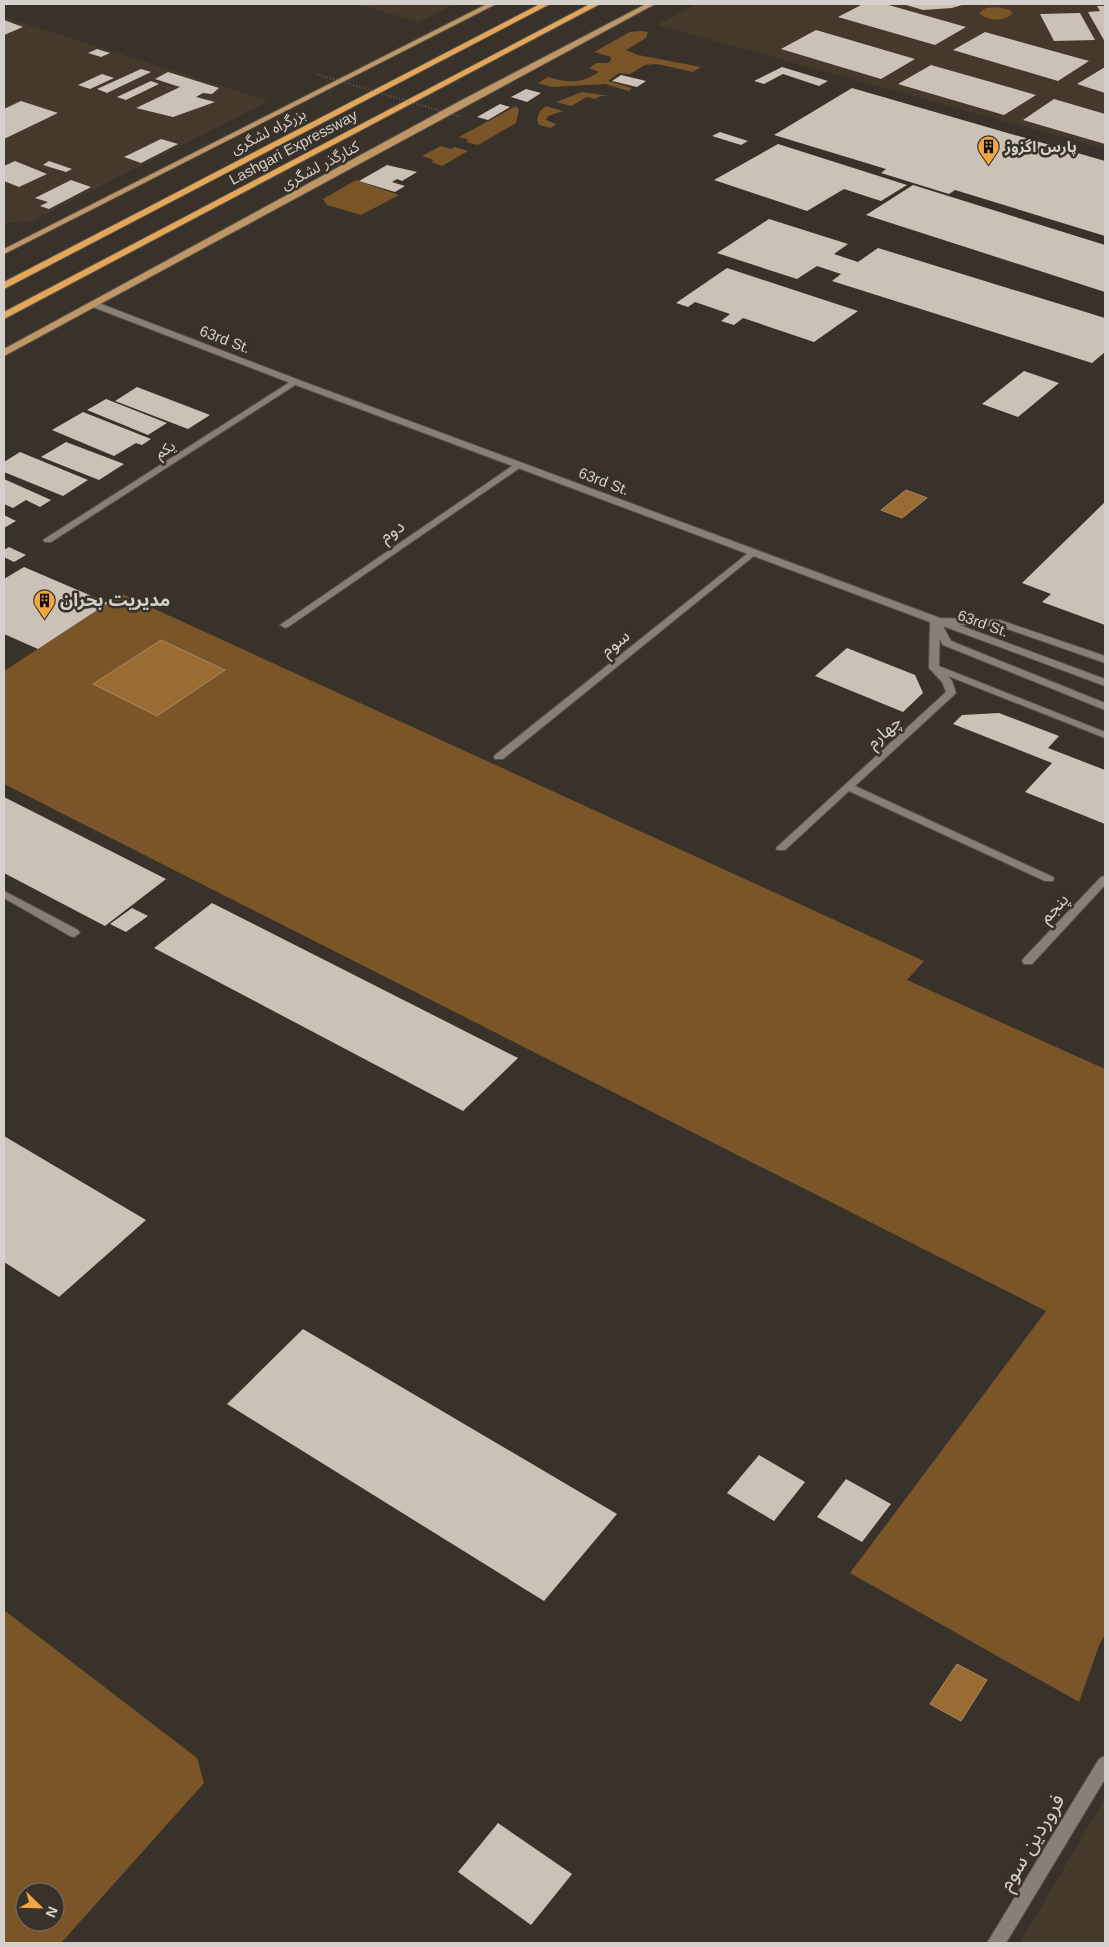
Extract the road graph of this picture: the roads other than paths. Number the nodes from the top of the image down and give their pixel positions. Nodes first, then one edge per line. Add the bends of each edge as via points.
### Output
1 (492, 4) edge
2 (546, 4) edge
3 (596, 4) edge
4 (651, 4) edge
5 (4, 252) edge
6 (4, 286) edge
7 (93, 304) junction
8 (4, 316) edge
9 (4, 353) edge
10 (296, 382) junction
11 (518, 465) junction
12 (48, 540) dead end
13 (752, 553) junction
14 (935, 621) junction
15 (285, 624) dead end
16 (1105, 660) edge
17 (934, 668) junction
18 (1105, 683) edge
19 (1105, 707) edge
20 (1105, 735) edge
21 (499, 757) dead end
22 (848, 787) junction
23 (781, 848) dead end
24 (1049, 879) dead end
25 (1105, 879) edge
26 (4, 894) edge
27 (74, 933) dead end
28 (1028, 961) dead end
29 (1105, 1764) edge
30 (996, 1943) edge

1 - 5 main road
2 - 6 highway, بزرگراه لشگری
3 - 8 highway, Lashgari Expressway
4 - 7 main road, کنارگذر لشگری
7 - 9 main road, کنارگذر لشگری
7 - 10 street, 63rd St.
10 - 11 street, 63rd St.
10 - 12 lane, یکم
11 - 13 street, 63rd St.
11 - 15 lane, دوم
13 - 14 street, 63rd St.
13 - 21 lane, سوم
14 - 16 street via 1000,623
14 - 17 lane
14 - 18 street, 63rd St.
14 - 19 street via 947,643
17 - 20 lane
17 - 22 lane, چهارم via 947,681 952,693
22 - 23 lane, چهارم
22 - 24 lane
25 - 28 lane, پنجم
26 - 27 lane
29 - 30 street, فروردین سوم

